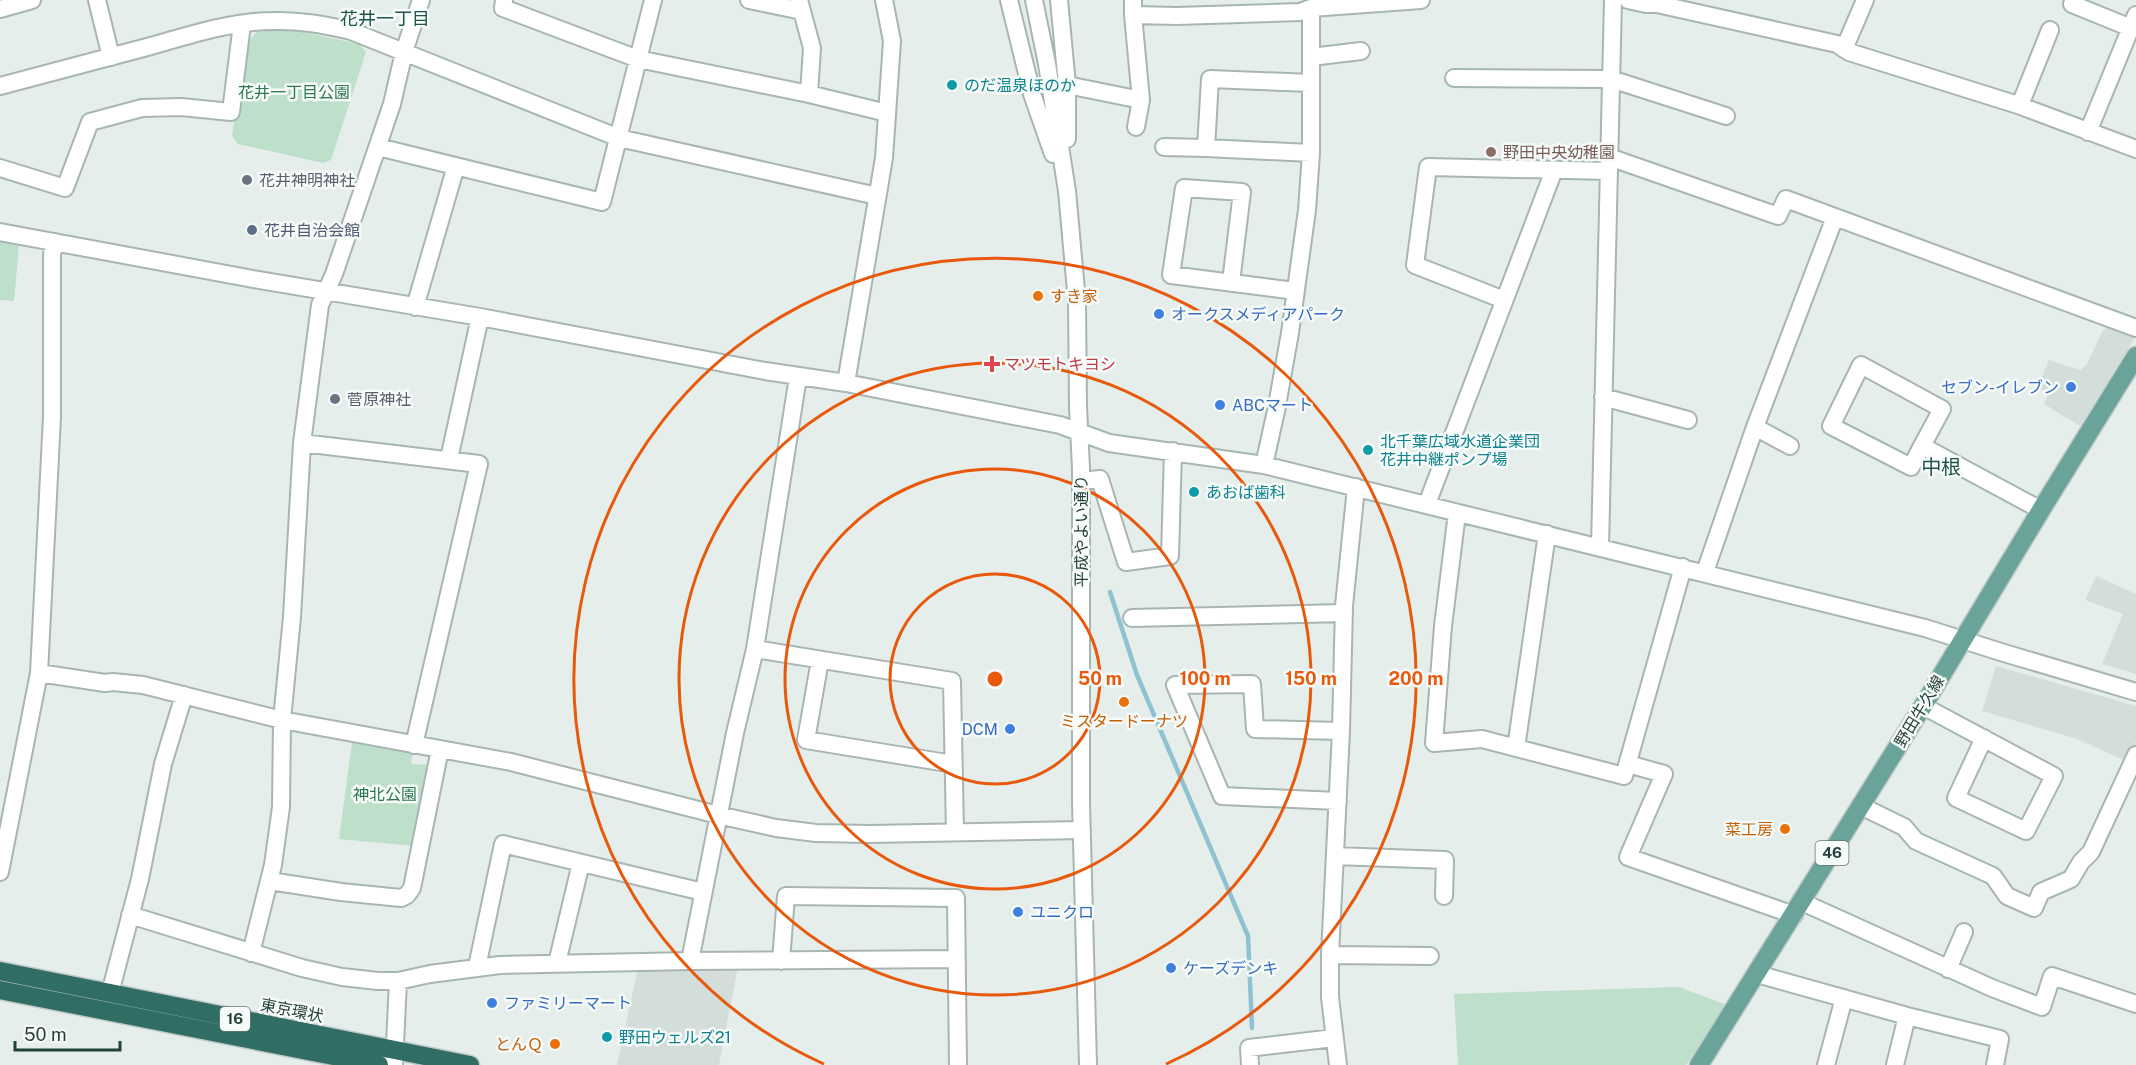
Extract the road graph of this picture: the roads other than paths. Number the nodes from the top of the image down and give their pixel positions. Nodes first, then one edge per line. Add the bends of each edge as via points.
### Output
1 (32, 0) edge
2 (97, 0) edge
3 (421, 0) edge
4 (504, 0) edge
5 (653, 0) edge
6 (749, 0) edge
7 (884, 0) edge
8 (1009, 0) edge
9 (1034, 0) edge
10 (1059, 0) edge
11 (1420, 0) edge
12 (1613, 0) edge
13 (1628, 0) edge
14 (1865, 0) edge
15 (2072, 4) dead end
16 (1685, 5) edge
17 (800, 6) edge
18 (1303, 6) edge
19 (1133, 8) edge
20 (1177, 8) edge
21 (0, 9) edge
22 (2133, 22) edge
23 (242, 24) junction
24 (2050, 30) dead end
25 (1844, 49) junction
26 (1362, 51) dead end
27 (404, 52) junction
28 (111, 57) junction
29 (1311, 57) junction
30 (638, 59) junction
31 (1454, 78) dead end
32 (1611, 79) junction
33 (1311, 83) junction
34 (1067, 85) junction
35 (0, 86) edge
36 (809, 94) junction
37 (1141, 100) junction
38 (2018, 105) junction
39 (887, 113) junction
40 (1726, 116) dead end
41 (1136, 127) dead end
42 (2088, 132) junction
43 (619, 138) junction
44 (378, 147) junction
45 (1164, 147) dead end
46 (1206, 148) junction
47 (2136, 149) edge
48 (1311, 153) junction
49 (1609, 164) junction
50 (456, 166) junction
51 (0, 168) edge
52 (1554, 170) junction
53 (1067, 191) junction
54 (877, 196) junction
55 (1835, 217) junction
56 (0, 232) edge
57 (55, 242) junction
58 (1231, 282) junction
59 (1295, 291) junction
60 (327, 292) junction
61 (1504, 300) junction
62 (415, 307) junction
63 (480, 317) junction
64 (2136, 328) edge
65 (2136, 356) edge
66 (798, 377) junction
67 (846, 383) junction
68 (1603, 397) junction
69 (1688, 420) dead end
70 (1755, 427) junction
71 (1079, 432) junction
72 (302, 443) junction
73 (1790, 446) dead end
74 (1922, 446) junction
75 (1173, 451) junction
76 (449, 459) junction
77 (1264, 465) junction
78 (1081, 481) junction
79 (1356, 487) junction
80 (1426, 504) junction
81 (2041, 510) junction
82 (1457, 513) junction
83 (1547, 534) junction
84 (1600, 547) junction
85 (1683, 567) junction
86 (1705, 572) junction
87 (1344, 613) junction
88 (1132, 618) dead end
89 (1962, 640) junction
90 (755, 649) junction
91 (820, 660) junction
92 (39, 673) junction
93 (2136, 692) edge
94 (184, 695) junction
95 (1923, 706) junction
96 (282, 720) junction
97 (1341, 731) junction
98 (1984, 738) junction
99 (414, 745) junction
100 (1516, 748) junction
101 (440, 749) junction
102 (2136, 755) edge
103 (1628, 764) junction
104 (953, 765) junction
105 (0, 778) edge
106 (17, 782) junction
107 (1338, 801) junction
108 (1861, 806) junction
109 (718, 815) junction
110 (1082, 830) junction
111 (955, 832) junction
112 (3, 846) edge
113 (1335, 856) junction
114 (581, 863) junction
115 (0, 872) edge
116 (270, 881) junction
117 (703, 892) junction
118 (1444, 896) dead end
119 (1798, 909) junction
120 (130, 915) junction
121 (1964, 932) dead end
122 (251, 952) junction
123 (1330, 955) junction
124 (1430, 956) dead end
125 (955, 959) junction
126 (690, 961) junction
127 (781, 961) junction
128 (557, 963) junction
129 (477, 967) junction
130 (1948, 969) junction
131 (0, 971) edge
132 (1757, 974) junction
133 (398, 981) junction
134 (0, 990) edge
135 (111, 993) junction
136 (1844, 998) junction
137 (2136, 1004) edge
138 (1907, 1016) junction
139 (1334, 1038) junction
140 (394, 1058) edge
141 (379, 1065) edge
142 (470, 1065) edge
143 (958, 1065) edge
144 (1088, 1065) edge
145 (1250, 1065) edge
146 (1338, 1065) edge
147 (1699, 1065) edge
148 (1826, 1065) edge
149 (1895, 1065) edge
150 (1995, 1065) edge

1 - 21 street
2 - 28 street
3 - 27 street
4 - 30 street via 503,8
5 - 30 street
6 - 17 street
7 - 39 street via 892,41
8 - 53 street via 1032,94
9 - 53 street, 平成やよい通り
10 - 34 street
11 - 18 street
12 - 32 street
13 - 16 street
14 - 25 street
15 - 22 street
16 - 25 street
17 - 36 street via 812,48
18 - 20 street
18 - 29 street
19 - 20 street
19 - 37 street
22 - 42 street
23 - 27 street via 299,21 326,25
23 - 28 street
23 - 51 street via 230,116 181,107 142,108 90,122 65,188
24 - 38 street
25 - 38 street
26 - 29 street
27 - 43 street
27 - 44 street
28 - 35 street
29 - 33 street
30 - 36 street
30 - 43 street
31 - 32 street
32 - 40 street
32 - 49 street
33 - 46 street via 1210,79
33 - 48 street
34 - 37 street
34 - 53 street
36 - 39 street
37 - 41 street
38 - 42 street
39 - 54 street via 885,158
42 - 47 street
43 - 50 street via 602,202
43 - 54 street
44 - 50 street
44 - 60 street
45 - 46 street
46 - 48 street
48 - 59 street
49 - 52 street
49 - 55 street via 1778,216 1786,199
49 - 68 street
50 - 62 street
52 - 61 street
52 - 61 street via 1428,166 1415,265
53 - 71 street, 平成やよい通り via 1077,302
54 - 67 street
55 - 64 street
55 - 70 street
56 - 57 street
57 - 60 street
57 - 92 street via 50,459
58 - 58 street via 1171,274 1184,188 1242,192
58 - 59 street
59 - 77 street
60 - 62 street
60 - 72 street via 320,305
61 - 80 street
62 - 63 street
63 - 66 street
63 - 76 street
65 - 81 main road, 野田牛久線 / 46
66 - 67 street
66 - 90 street
67 - 71 street
68 - 69 street
68 - 84 street
70 - 73 street
70 - 86 street
71 - 75 street via 1109,443
71 - 78 street, 平成やよい通り
72 - 76 street
72 - 96 street
74 - 74 street via 1911,467 1831,426 1861,365 1942,409
74 - 81 street
75 - 77 street
75 - 78 street via 1170,556 1126,562 1100,479
76 - 99 street via 479,464
77 - 79 street
78 - 110 street, 平成やよい通り
79 - 80 street
79 - 87 street
80 - 82 street
81 - 89 main road, 野田牛久線 / 46
82 - 83 street
82 - 100 street via 1434,743 1482,739
83 - 84 street
83 - 100 street
84 - 85 street
85 - 86 street
85 - 103 street
86 - 89 street
87 - 88 street
87 - 97 street
89 - 93 street
89 - 95 main road, 野田牛久線 / 46
90 - 91 street
90 - 109 street
91 - 104 street via 952,681
91 - 104 street via 806,740
92 - 94 street via 143,685
92 - 106 street
94 - 96 street
94 - 120 street via 163,764
95 - 98 street
95 - 108 main road, 野田牛久線 / 46
96 - 99 street
96 - 116 street via 281,807
97 - 107 street
97 - 107 street via 1255,729 1252,684 1175,685 1222,796
98 - 98 street via 2054,776 2024,838 1956,798
99 - 101 street
100 - 103 street via 1624,776
101 - 109 street via 511,762
101 - 116 street via 412,888 407,895 401,898 340,892
102 - 108 street via 2091,852 2071,879 2041,892 2034,908 2007,896 1993,876 1916,841 1904,827
103 - 119 street via 1664,774 1628,857
104 - 111 street
105 - 106 street
106 - 112 street
107 - 113 street
108 - 119 main road, 野田牛久線 / 46
109 - 111 street via 816,833
109 - 117 street
110 - 111 street
110 - 144 street, 平成やよい通り
112 - 115 street
113 - 118 street via 1444,860
113 - 123 street
114 - 117 street
114 - 128 street
114 - 129 street via 503,844
116 - 122 street
117 - 126 street
119 - 130 street
119 - 132 main road, 野田牛久線 / 46
120 - 122 street
120 - 135 street
121 - 130 street
122 - 133 street via 342,977
123 - 124 street
123 - 139 street
125 - 127 street
125 - 127 street via 956,898 786,896
125 - 143 street
126 - 127 street
126 - 128 street
128 - 129 street
129 - 133 street
130 - 137 street via 2042,1007 2052,976
131 - 135 highway, 東京環状 / 16
132 - 136 street
132 - 147 main road, 野田牛久線 / 46
133 - 140 street
134 - 141 highway, 16
135 - 140 highway, 東京環状 / 16
136 - 138 street
136 - 148 street
138 - 149 street
138 - 150 street via 2000,1039
139 - 145 street via 1249,1048
139 - 146 street
140 - 142 highway, 東京環状 / 16

